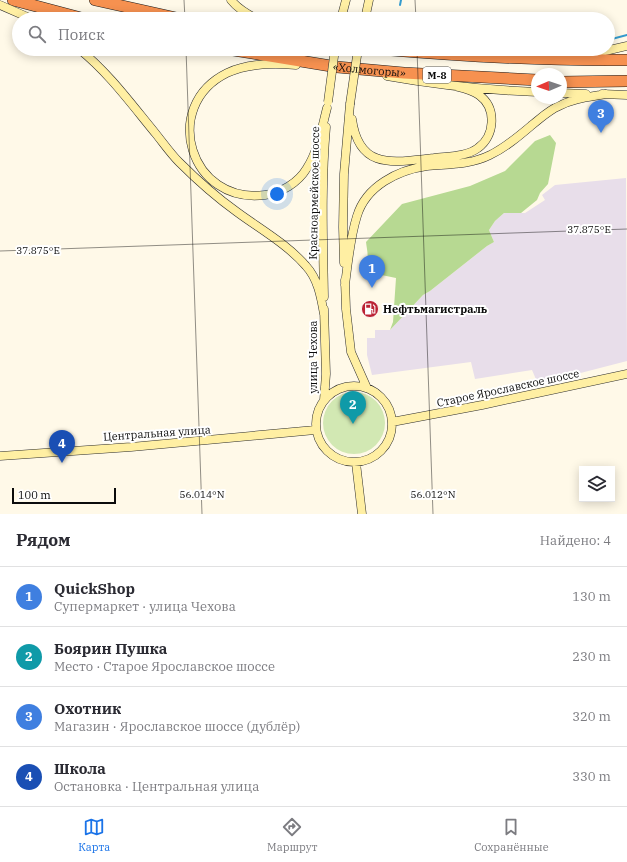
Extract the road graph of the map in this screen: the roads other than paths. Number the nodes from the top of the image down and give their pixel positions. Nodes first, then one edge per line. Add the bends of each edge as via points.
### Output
1 (13, 0) edge
2 (95, 0) edge
3 (231, 0) edge
4 (345, 0) edge
5 (369, 0) edge
6 (0, 5) edge
7 (16, 12) edge
8 (58, 12) edge
9 (149, 12) edge
10 (244, 12) edge
11 (343, 12) edge
12 (366, 12) edge
13 (627, 46) edge
14 (615, 49) edge
15 (86, 56) edge
16 (269, 56) edge
17 (334, 56) edge
18 (357, 56) edge
19 (466, 56) edge
20 (553, 56) edge
21 (522, 59) junction
22 (627, 60) edge
23 (341, 68) junction
24 (531, 80) edge
25 (627, 81) edge
26 (567, 82) edge
27 (454, 86) junction
28 (531, 92) edge
29 (567, 93) edge
30 (606, 94) junction
31 (627, 95) edge
32 (350, 104) junction
33 (328, 105) junction
34 (345, 285) junction
35 (324, 314) junction
36 (627, 374) edge
37 (367, 388) junction
38 (324, 400) junction
39 (392, 422) junction
40 (316, 430) junction
41 (0, 456) edge
42 (356, 462) junction
43 (362, 514) edge

1 - 8 highway
2 - 9 highway
3 - 10 main road
4 - 11 main road
5 - 12 main road
6 - 7 main road
13 - 14 main road
15 - 35 main road via 110,78 178,161 209,190 280,242 307,267 320,292
16 - 23 highway, «Холмогоры» / М-8
17 - 33 main road, Красноармейское шоссе, bridge
18 - 32 main road, bridge
19 - 21 highway, «Холмогоры» / М-8
20 - 21 main road
21 - 22 highway, «Холмогоры» / М-8
23 - 24 highway, «Холмогоры» / М-8
23 - 27 main road
23 - 33 main road via 263,64 228,72 204,91 196,103 190,120 193,155 213,182 227,190 254,196 277,192 293,183 307,168 316,148
25 - 26 highway
27 - 28 main road
27 - 32 main road via 480,96 486,102 492,118 492,127 484,143 470,152 457,155 398,161 384,161 373,157 358,142
29 - 30 main road
30 - 31 main road
30 - 34 main road via 558,106 504,147 477,160 426,166 386,179 364,201 357,215
32 - 34 main road via 344,174
33 - 35 main road, Красноармейское шоссе via 323,162
34 - 37 main road via 351,352
35 - 38 main road, улица Чехова
36 - 39 main road, Старое Ярославское шоссе
37 - 38 main road via 344,386 332,391
37 - 39 main road via 380,395 389,407
38 - 40 main road via 315,419
39 - 42 main road via 390,437 383,450 371,459
40 - 41 main road, Центральная улица
40 - 42 main road via 325,450 345,462
42 - 43 main road

